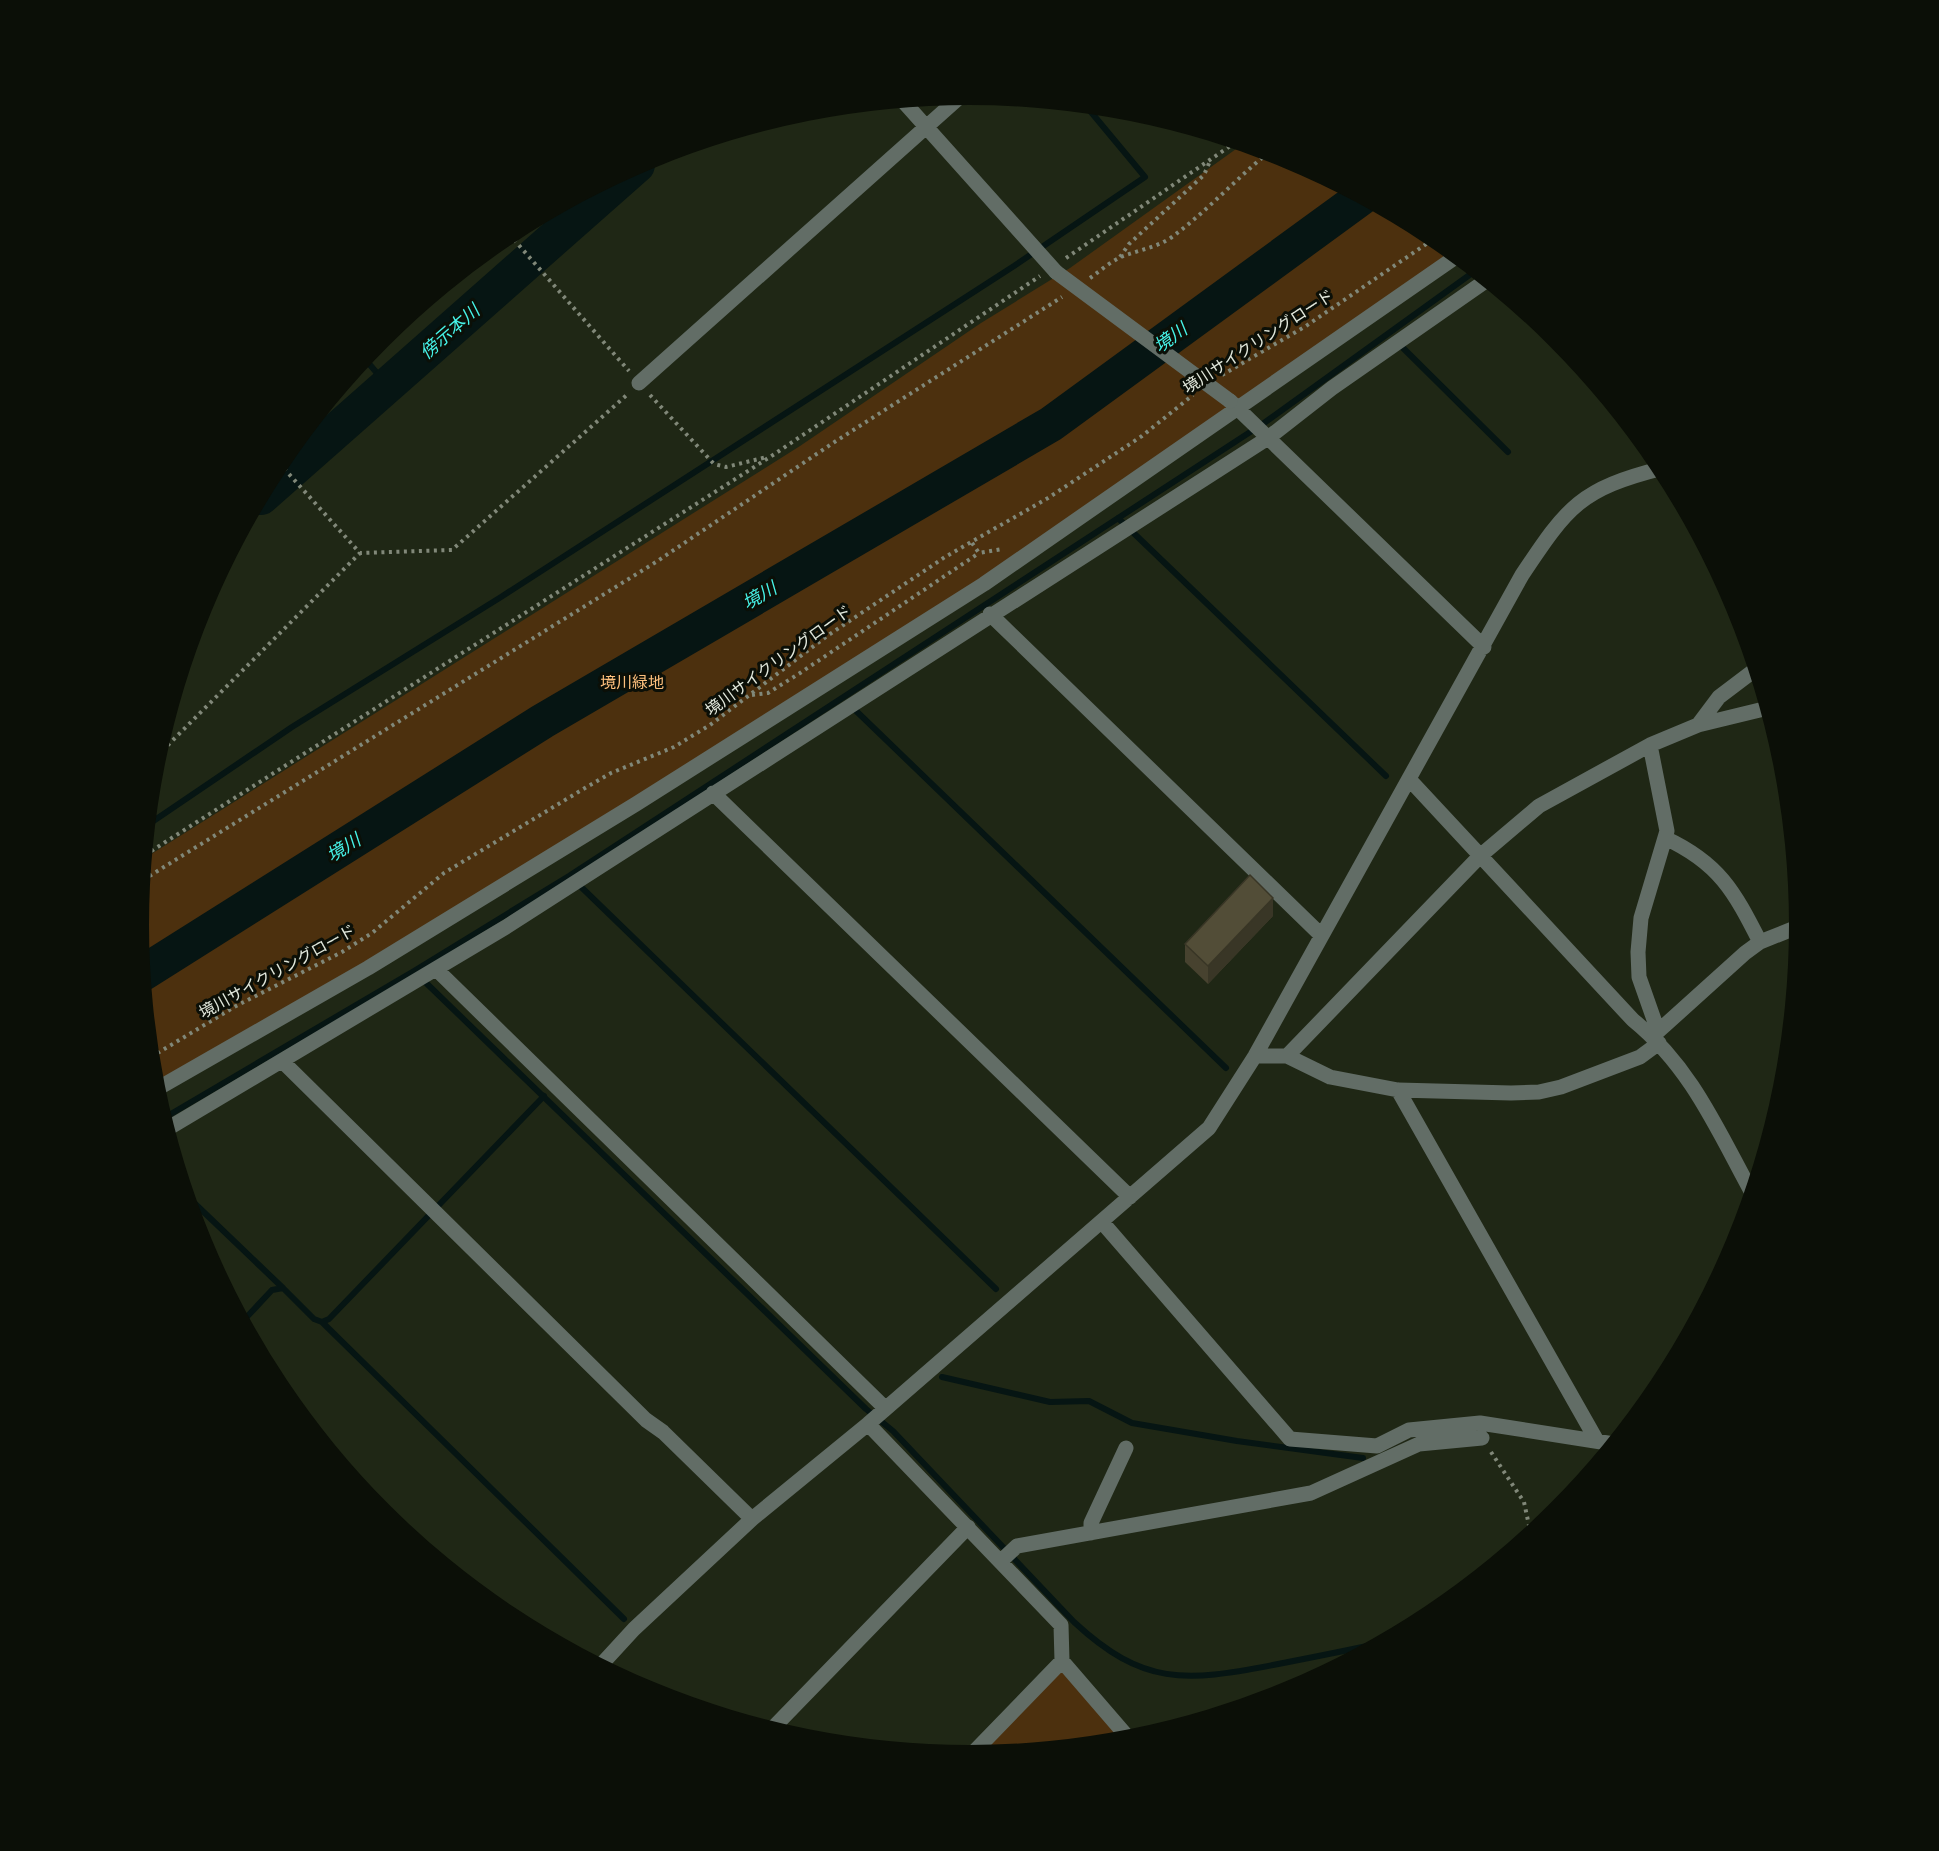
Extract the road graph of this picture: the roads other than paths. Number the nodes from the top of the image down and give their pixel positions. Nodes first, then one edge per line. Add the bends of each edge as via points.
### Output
1 (950, 106) edge
2 (909, 108) edge
3 (926, 127) junction
4 (1450, 261) edge
5 (1480, 285) edge
6 (639, 383) road end
7 (1238, 408) junction
8 (1268, 438) junction
9 (1653, 471) edge
10 (990, 614) junction
11 (1484, 647) junction
12 (1750, 674) edge
13 (1761, 710) edge
14 (1698, 725) junction
15 (1650, 745) junction
16 (1409, 779) junction
17 (713, 793) junction
18 (1665, 838) junction
19 (1480, 856) junction
20 (1790, 930) edge
21 (1321, 935) junction
22 (1760, 942) junction
23 (437, 970) junction
24 (1657, 1036) junction
25 (1255, 1056) junction
26 (1287, 1056) junction
27 (282, 1061) junction
28 (165, 1084) edge
29 (1398, 1090) junction
30 (174, 1125) edge
31 (1747, 1185) edge
32 (1130, 1197) junction
33 (1102, 1222) junction
34 (885, 1408) junction
35 (868, 1424) junction
36 (1482, 1438) road end
37 (1597, 1441) junction
38 (1605, 1442) edge
39 (1377, 1446) junction
40 (1126, 1448) dead end
41 (1380, 1462) junction
42 (752, 1519) junction
43 (968, 1527) junction
44 (1091, 1533) junction
45 (1001, 1562) junction
46 (605, 1660) edge
47 (1062, 1661) junction
48 (778, 1723) edge
49 (1123, 1731) edge
50 (980, 1746) edge

1 - 3 street
2 - 3 street
3 - 6 street
3 - 7 street, bridge via 1054,270
4 - 7 street
5 - 8 street via 1332,388
7 - 8 street
7 - 28 street via 984,584 636,804 368,968
8 - 10 street
8 - 11 street
9 - 11 street via 1604,486 1577,502 1556,524 1522,575
10 - 17 street
10 - 21 street
11 - 16 street
12 - 14 street via 1719,697
13 - 14 street
14 - 15 street
15 - 18 street via 1665,812
15 - 19 street via 1539,806
16 - 19 street
16 - 21 street
17 - 23 street
17 - 32 street
18 - 22 street via 1700,856 1726,881
18 - 24 street via 1641,918 1638,952 1639,977
19 - 24 street via 1633,1020
19 - 26 street
20 - 22 street
21 - 25 street
22 - 24 street
23 - 27 street
23 - 34 street
24 - 29 street via 1640,1057 1539,1092
24 - 31 street via 1688,1076
25 - 26 street
25 - 32 street via 1209,1128
26 - 29 street via 1330,1077
27 - 30 street
27 - 42 street via 646,1420
29 - 37 street
32 - 33 street
33 - 34 street
33 - 39 street via 1290,1439
34 - 35 street
35 - 42 street
35 - 43 street
36 - 41 street via 1419,1444
37 - 38 street
37 - 39 street via 1536,1430 1462,1424 1409,1430
39 - 41 street
40 - 44 street via 1091,1523
41 - 44 street via 1311,1493
42 - 46 street
43 - 45 street
43 - 48 street
44 - 45 street via 1017,1546
45 - 47 street via 1061,1625
47 - 49 street
47 - 50 street

